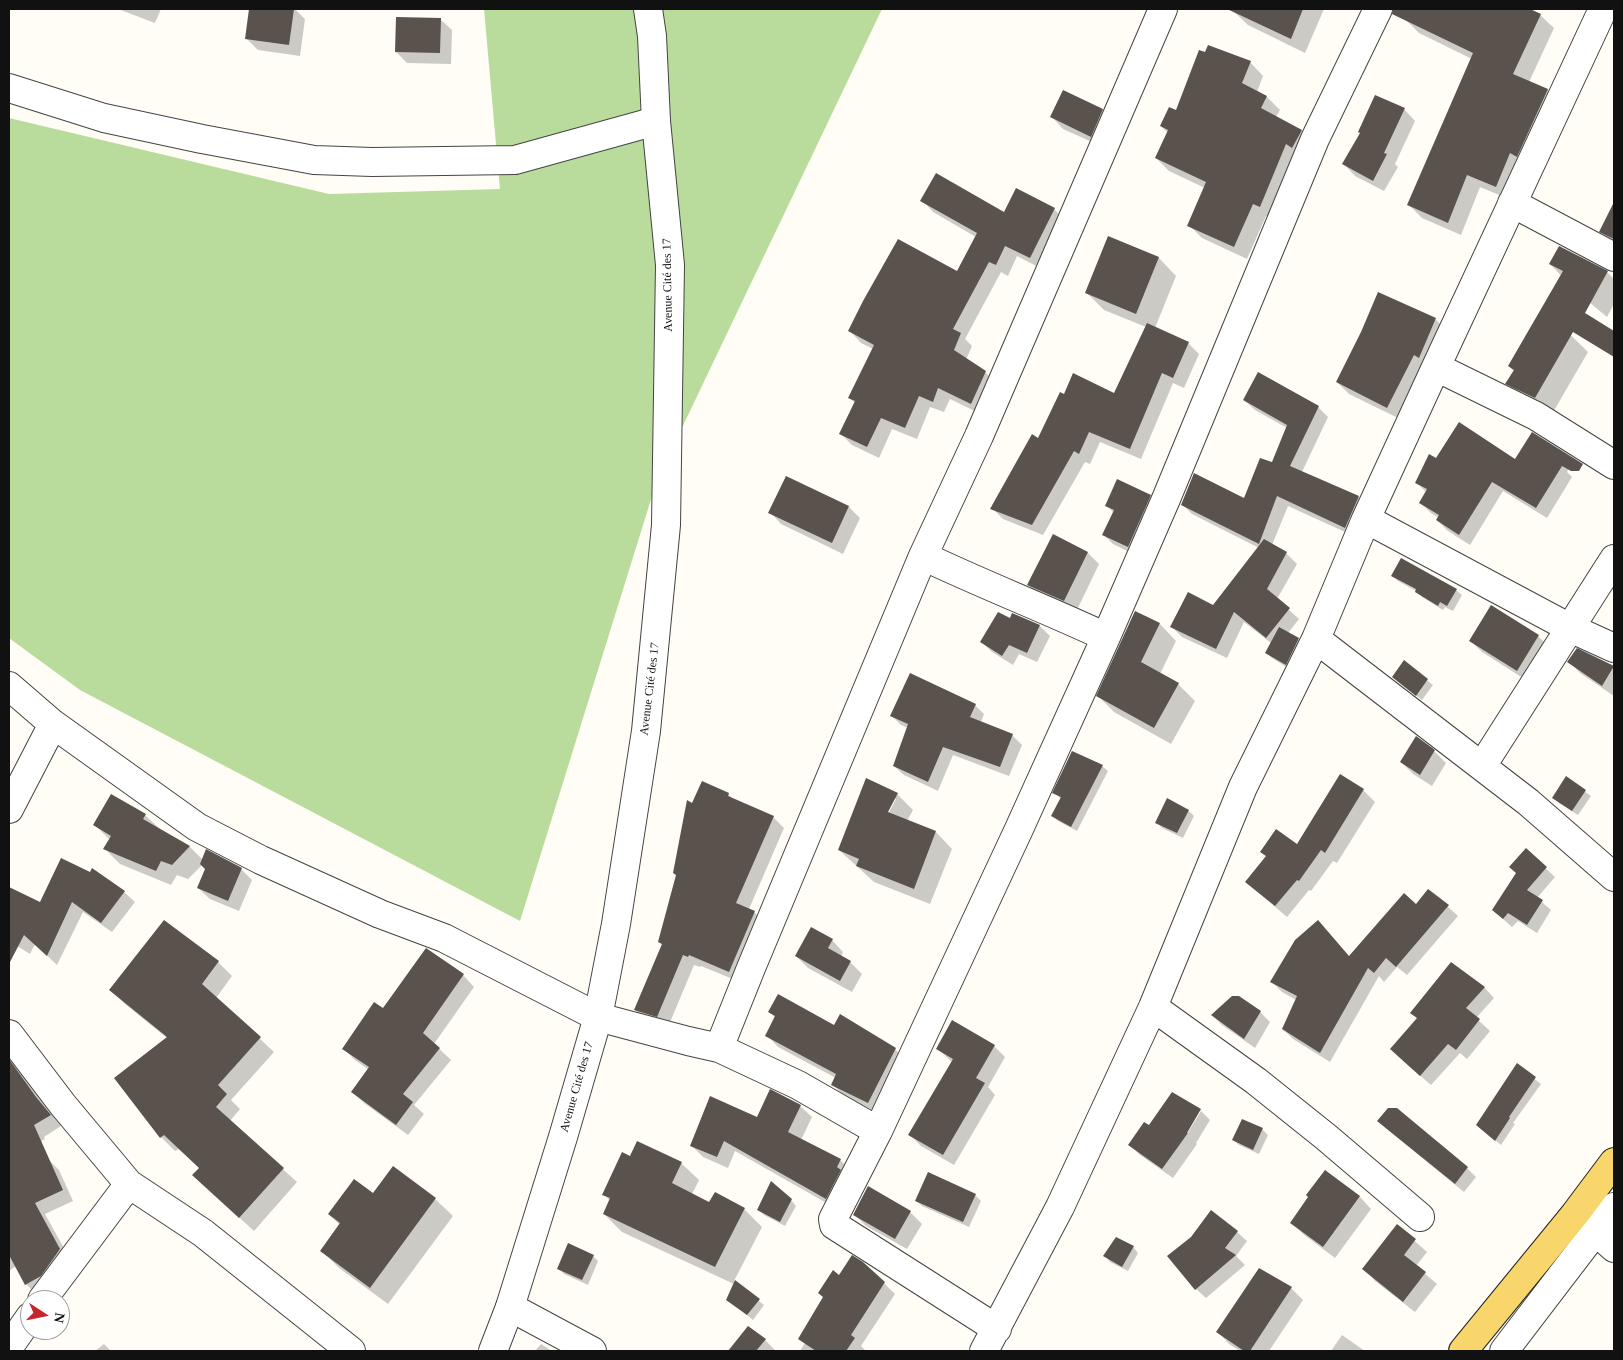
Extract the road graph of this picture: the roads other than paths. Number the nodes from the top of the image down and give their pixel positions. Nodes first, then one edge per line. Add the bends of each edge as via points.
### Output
1 (648, 9) edge
2 (1163, 9) edge
3 (1378, 9) edge
4 (1597, 11) edge
5 (9, 88) edge
6 (656, 121) junction
7 (1512, 203) junction
8 (1614, 256) edge
9 (1436, 367) junction
10 (1614, 465) edge
11 (1366, 519) junction
12 (923, 556) junction
13 (1614, 559) edge
14 (1570, 628) junction
15 (1106, 637) junction
16 (1316, 639) junction
17 (1614, 648) edge
18 (9, 686) edge
19 (52, 724) junction
20 (1482, 766) junction
21 (9, 810) edge
22 (1614, 877) edge
23 (1153, 1007) junction
24 (598, 1017) junction
25 (9, 1034) edge
26 (719, 1048) junction
27 (878, 1131) junction
28 (1614, 1162) edge
29 (129, 1184) junction
30 (1614, 1207) edge
31 (1575, 1214) junction
32 (1420, 1218) dead end
33 (1605, 1240) edge
34 (50, 1290) edge
35 (510, 1307) junction
36 (20, 1331) edge
37 (990, 1340) edge
38 (9, 1347) edge
39 (351, 1351) edge
40 (493, 1351) edge
41 (592, 1351) edge
42 (1463, 1351) edge
43 (1504, 1351) edge

1 - 6 street, Avenue Cité des 17
2 - 12 street via 983,427
3 - 15 street via 1315,139
4 - 7 street
5 - 6 street via 104,118 314,160 515,160
6 - 24 street, Avenue Cité des 17 via 670,265 666,525 646,731
7 - 8 street
7 - 9 street
9 - 10 street via 1536,416
9 - 11 street
11 - 14 street
11 - 16 street
12 - 15 street
12 - 26 street
13 - 14 street
14 - 17 street
14 - 20 street
15 - 27 street
16 - 20 street
16 - 23 street via 1244,787
18 - 19 street
19 - 21 street
19 - 24 street via 197,827 380,914 444,938
20 - 22 street
23 - 32 street via 1256,1081
23 - 37 street via 1060,1206
24 - 26 street
24 - 35 street, Avenue Cité des 17
25 - 29 street
26 - 27 street via 798,1085
27 - 37 street via 833,1219 834,1225
28 - 31 main road
29 - 34 street
29 - 39 street via 203,1233
30 - 33 street
31 - 33 street
31 - 42 main road
33 - 43 street
35 - 40 street, Avenue Cité des 17
35 - 41 street
36 - 38 street

